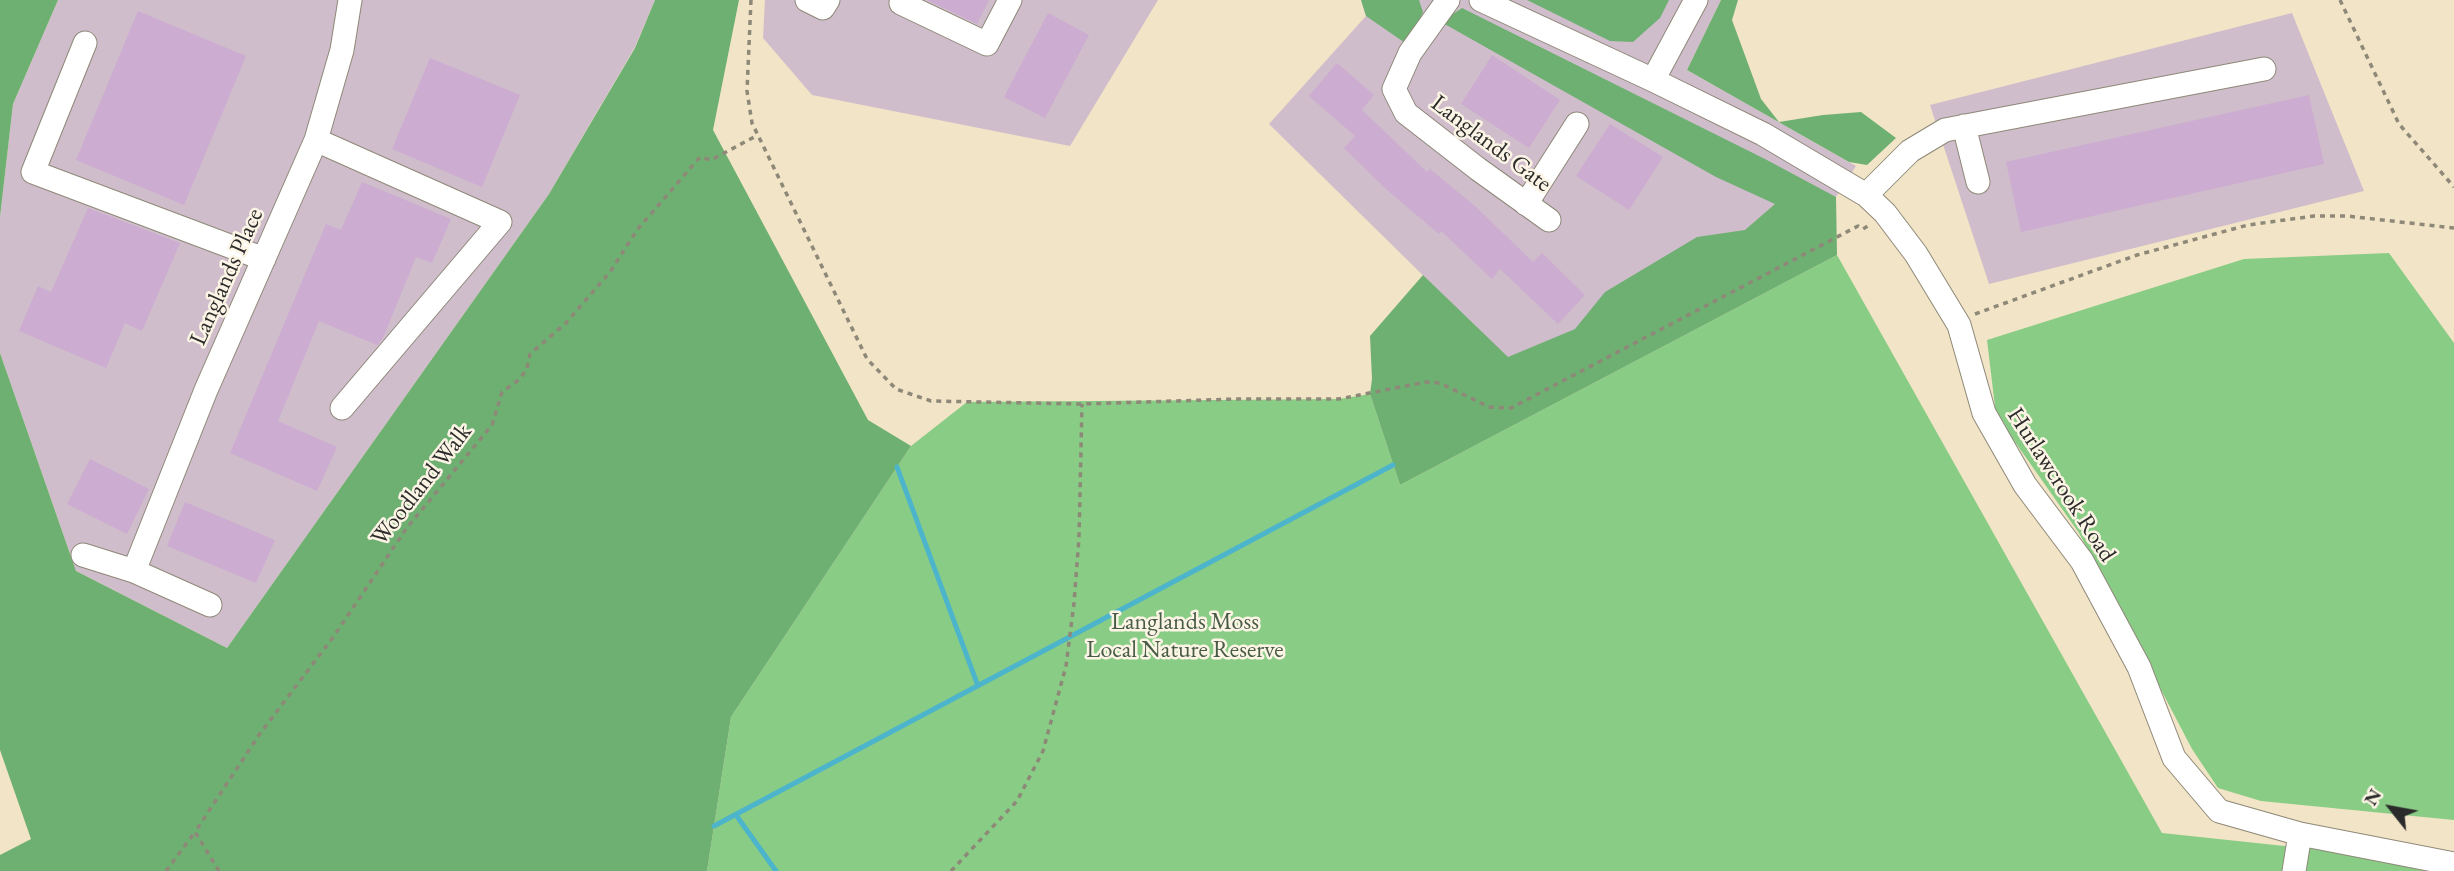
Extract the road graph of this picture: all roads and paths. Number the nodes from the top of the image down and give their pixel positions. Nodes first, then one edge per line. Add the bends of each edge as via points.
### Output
1 (350, 0) edge
2 (751, 0) edge
3 (807, 0) edge
4 (828, 0) edge
5 (1010, 0) edge
6 (1448, 0) edge
7 (1481, 0) edge
8 (1696, 0) edge
9 (2340, 0) edge
10 (901, 3) dead end
11 (85, 43) dead end
12 (2264, 69) dead end
13 (1653, 80) junction
14 (1577, 124) dead end
15 (1964, 126) junction
16 (758, 135) junction
17 (316, 140) junction
18 (1978, 182) dead end
19 (2454, 187) edge
20 (1866, 195) junction
21 (1526, 204) junction
22 (1549, 220) dead end
23 (264, 258) junction
24 (1390, 389) dead end
25 (1083, 404) junction
26 (342, 408) dead end
27 (83, 555) dead end
28 (134, 571) junction
29 (210, 605) dead end
30 (195, 832) junction
31 (2300, 834) junction
32 (2454, 864) edge
33 (166, 871) edge
34 (219, 871) edge
35 (951, 871) edge
36 (2294, 871) edge

1 - 17 street, Langlands Place via 342,50
2 - 16 path via 747,91
3 - 4 street via 823,8
5 - 10 street via 987,44
6 - 21 street, Langlands Gate via 1410,53 1394,89 1406,113
7 - 13 street, Hurlawcrook Road
8 - 13 street
9 - 19 path via 2399,124
11 - 23 street via 33,172
12 - 15 street
13 - 20 street, Hurlawcrook Road via 1763,134
14 - 21 street
15 - 18 street
15 - 20 street via 1945,130 1910,150
16 - 25 path via 867,359 896,389 931,401
16 - 30 path, Woodland Walk via 711,160 701,157 637,230 610,272 565,324 530,354 520,379 502,392 492,425 405,529
17 - 23 street, Langlands Place
17 - 26 street via 500,222
20 - 31 street, Hurlawcrook Road via 1916,254 1959,325 1984,413 2025,485 2082,561 2138,667 2174,758 2219,811
21 - 22 street, Langlands Gate
23 - 28 street, Langlands Place
24 - 25 path via 1339,399
25 - 35 path via 1074,603 1066,666 1043,751 1017,801
27 - 28 street
28 - 29 street
30 - 33 path
30 - 34 path
31 - 32 street, Hurlawcrook Road
31 - 36 street

